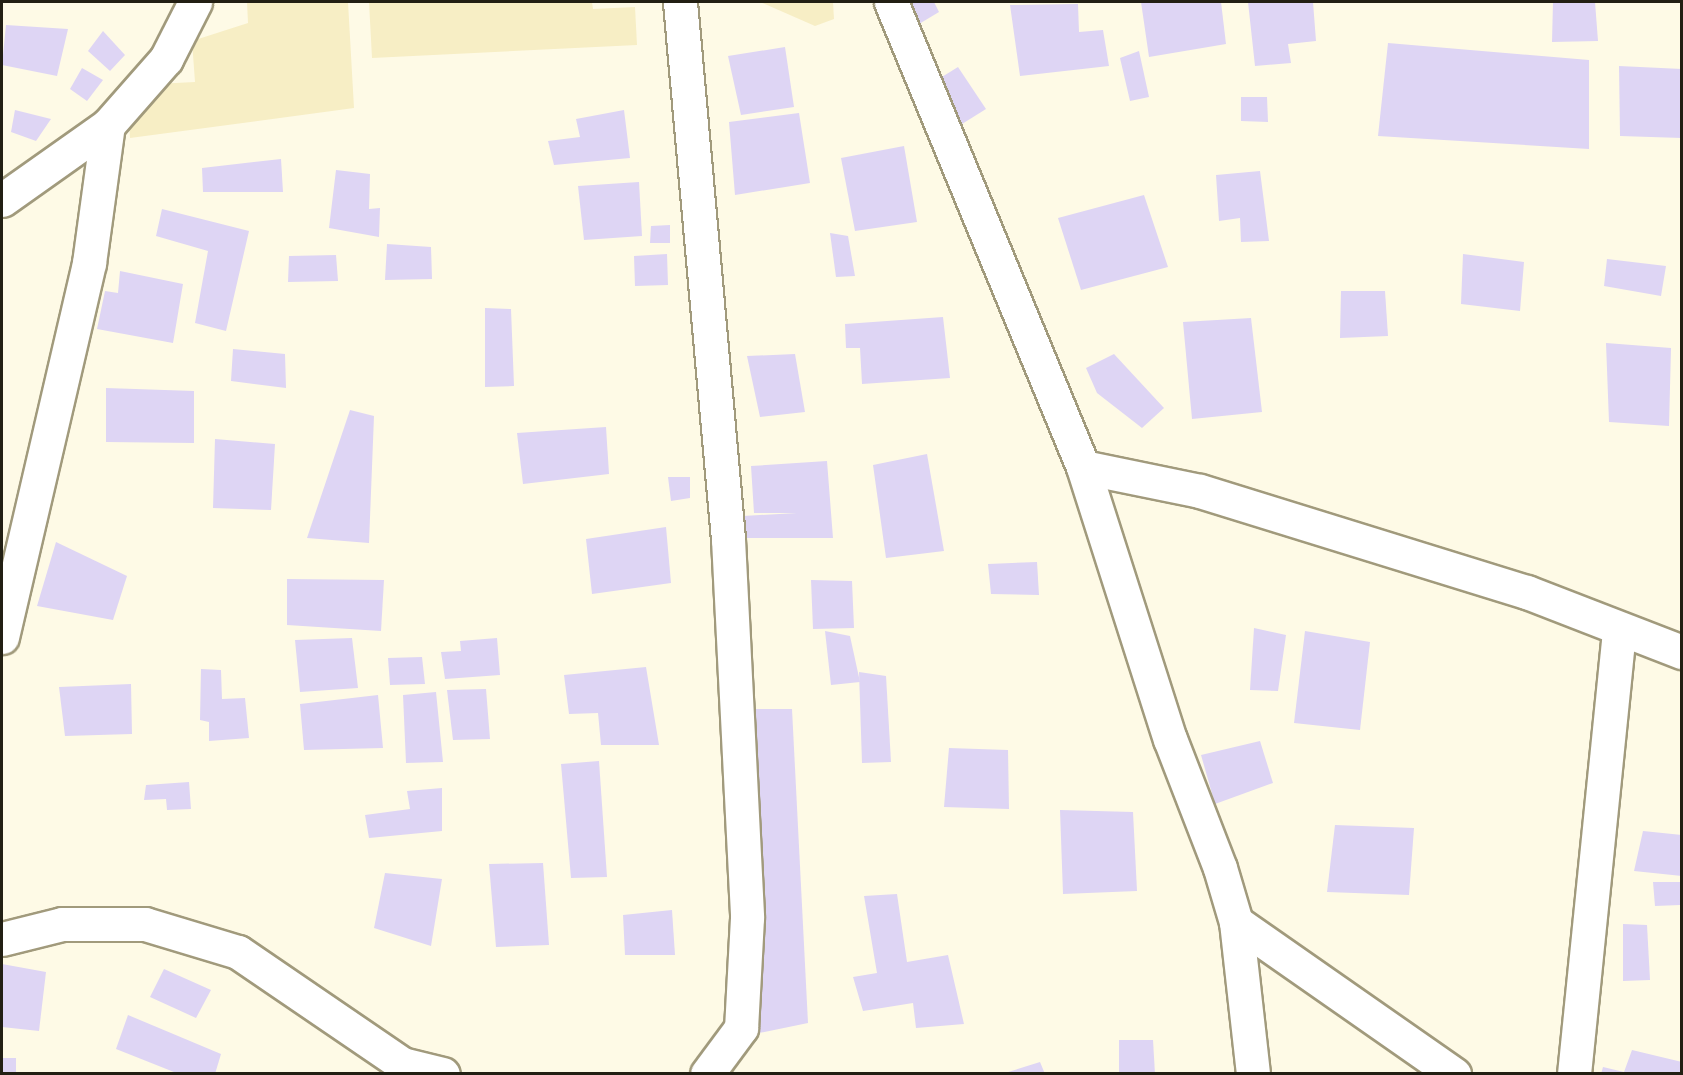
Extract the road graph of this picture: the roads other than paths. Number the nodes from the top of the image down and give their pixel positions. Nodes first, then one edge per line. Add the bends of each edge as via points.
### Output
1 (195, 2) edge
2 (680, 2) edge
3 (891, 2) edge
4 (108, 124) junction
5 (2, 200) edge
6 (1083, 467) junction
7 (1619, 632) junction
8 (2, 637) edge
9 (1682, 652) edge
10 (1236, 922) junction
11 (2, 939) edge
12 (402, 1069) edge
13 (443, 1074) edge
14 (707, 1074) edge
15 (1253, 1074) edge
16 (1454, 1074) edge
17 (1574, 1074) edge

1 - 4 street via 165,59
2 - 14 street via 728,539 747,918 741,1028
3 - 6 street
4 - 5 street
4 - 8 street via 89,263
6 - 7 street via 1200,491 1527,592
6 - 10 street
7 - 9 street
7 - 17 street
10 - 15 street
10 - 16 street
11 - 12 street via 62,924 145,924 238,952
12 - 13 street

